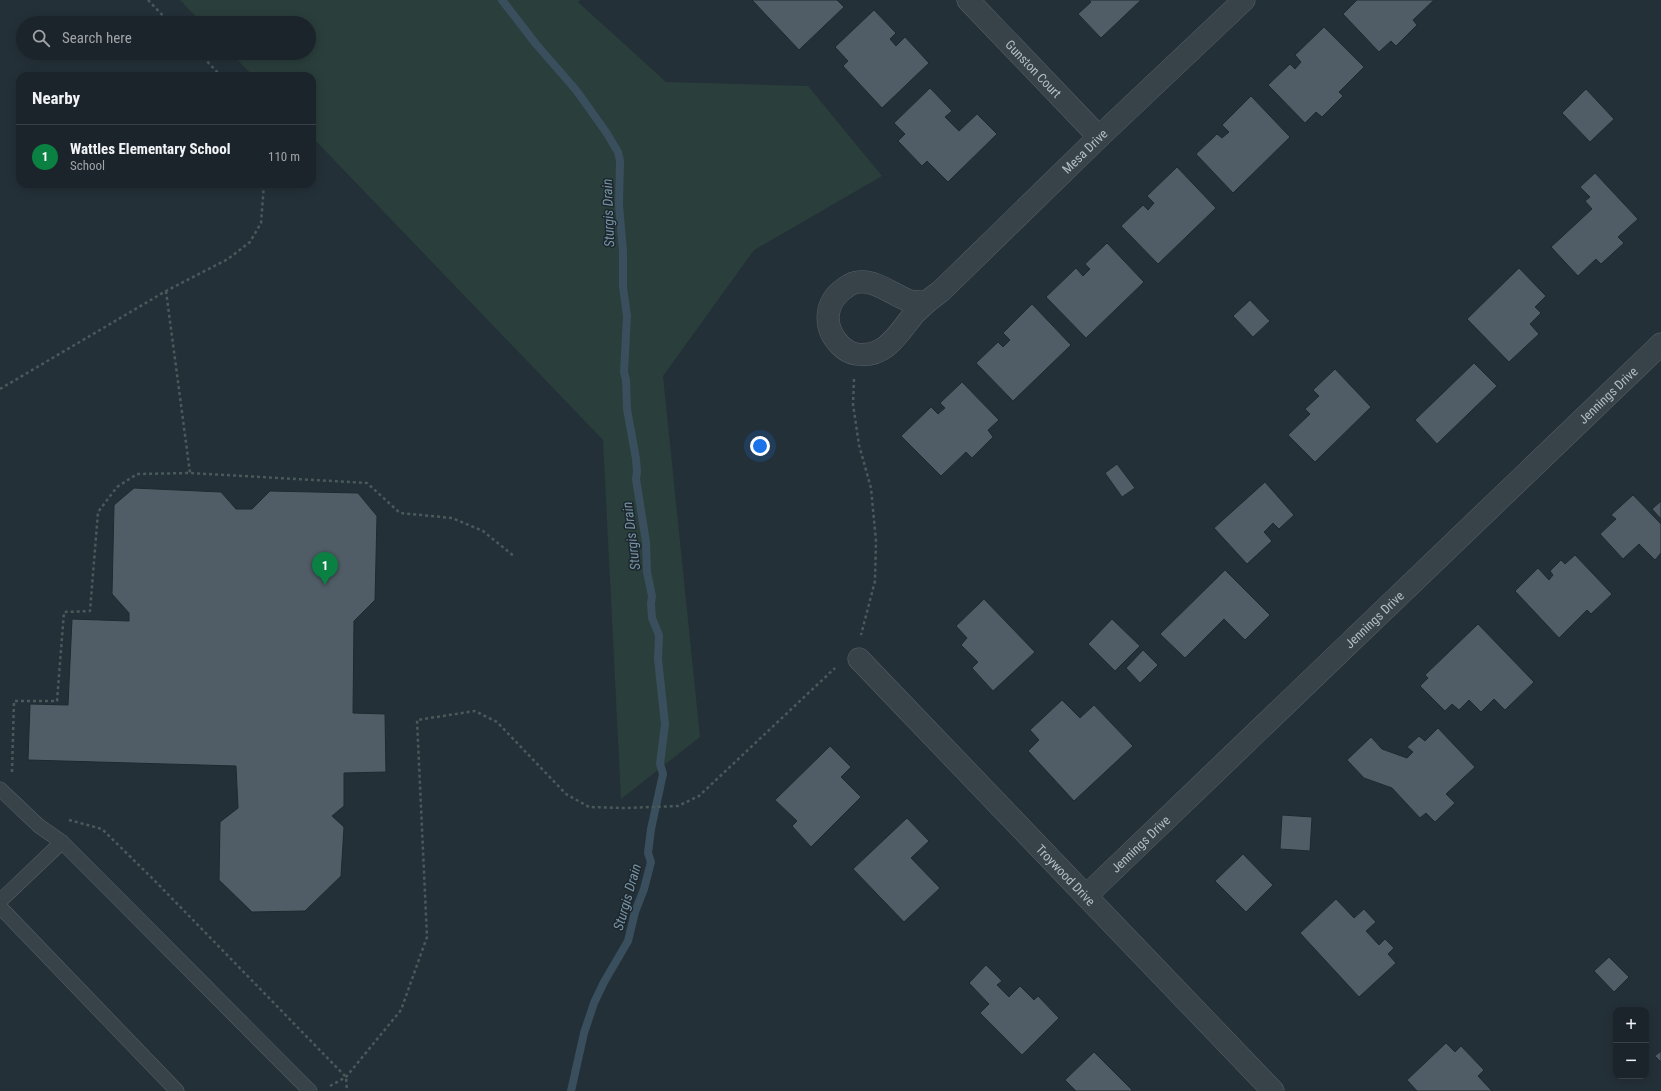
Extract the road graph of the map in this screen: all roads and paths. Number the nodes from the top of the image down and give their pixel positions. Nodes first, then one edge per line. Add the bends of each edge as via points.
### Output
1 (148, 0) edge
2 (968, 0) edge
3 (1244, 0) edge
4 (163, 16) edge
5 (205, 60) edge
6 (217, 72) edge
7 (1099, 137) junction
8 (264, 188) edge
9 (166, 291) junction
10 (925, 302) junction
11 (1661, 344) edge
12 (856, 354) junction
13 (0, 389) edge
14 (190, 473) junction
15 (515, 557) dead end
16 (856, 656) junction
17 (6, 769) dead end
18 (12, 772) junction
19 (8, 776) dead end
20 (17, 778) dead end
21 (0, 788) edge
22 (64, 819) dead end
23 (62, 842) junction
24 (1087, 895) junction
25 (0, 901) edge
26 (0, 907) edge
27 (346, 1078) junction
28 (327, 1088) dead end
29 (177, 1091) edge
30 (310, 1091) edge
31 (347, 1091) edge
32 (1273, 1091) edge

1 - 4 path
2 - 7 street, Gunston Court
3 - 7 street, Mesa Drive
5 - 6 path
7 - 10 street, Mesa Drive via 941,291
8 - 9 path via 261,223 250,242 228,259
9 - 13 path
9 - 14 path
10 - 12 street, Mesa Drive via 890,344 876,353
10 - 12 street via 911,301 878,285 859,282 841,291 831,302 827,314 828,327 835,340
11 - 24 street, Jennings Drive
12 - 16 path via 853,404 859,444 871,488 876,541 875,581
14 - 15 path via 367,483 400,513 452,518 483,531
14 - 18 path via 137,474 117,487 98,512 90,610 64,612 57,701 14,701
16 - 24 street, Troywood Drive
16 - 27 path via 699,796 678,806 589,807 566,794 497,722 475,711 416,720 427,937 401,1010
17 - 18 path
18 - 19 path
18 - 20 path
21 - 23 lane via 39,826
22 - 27 path via 102,829
23 - 25 lane
23 - 30 lane
24 - 32 street, Troywood Drive
26 - 29 lane
27 - 28 path
27 - 31 path

